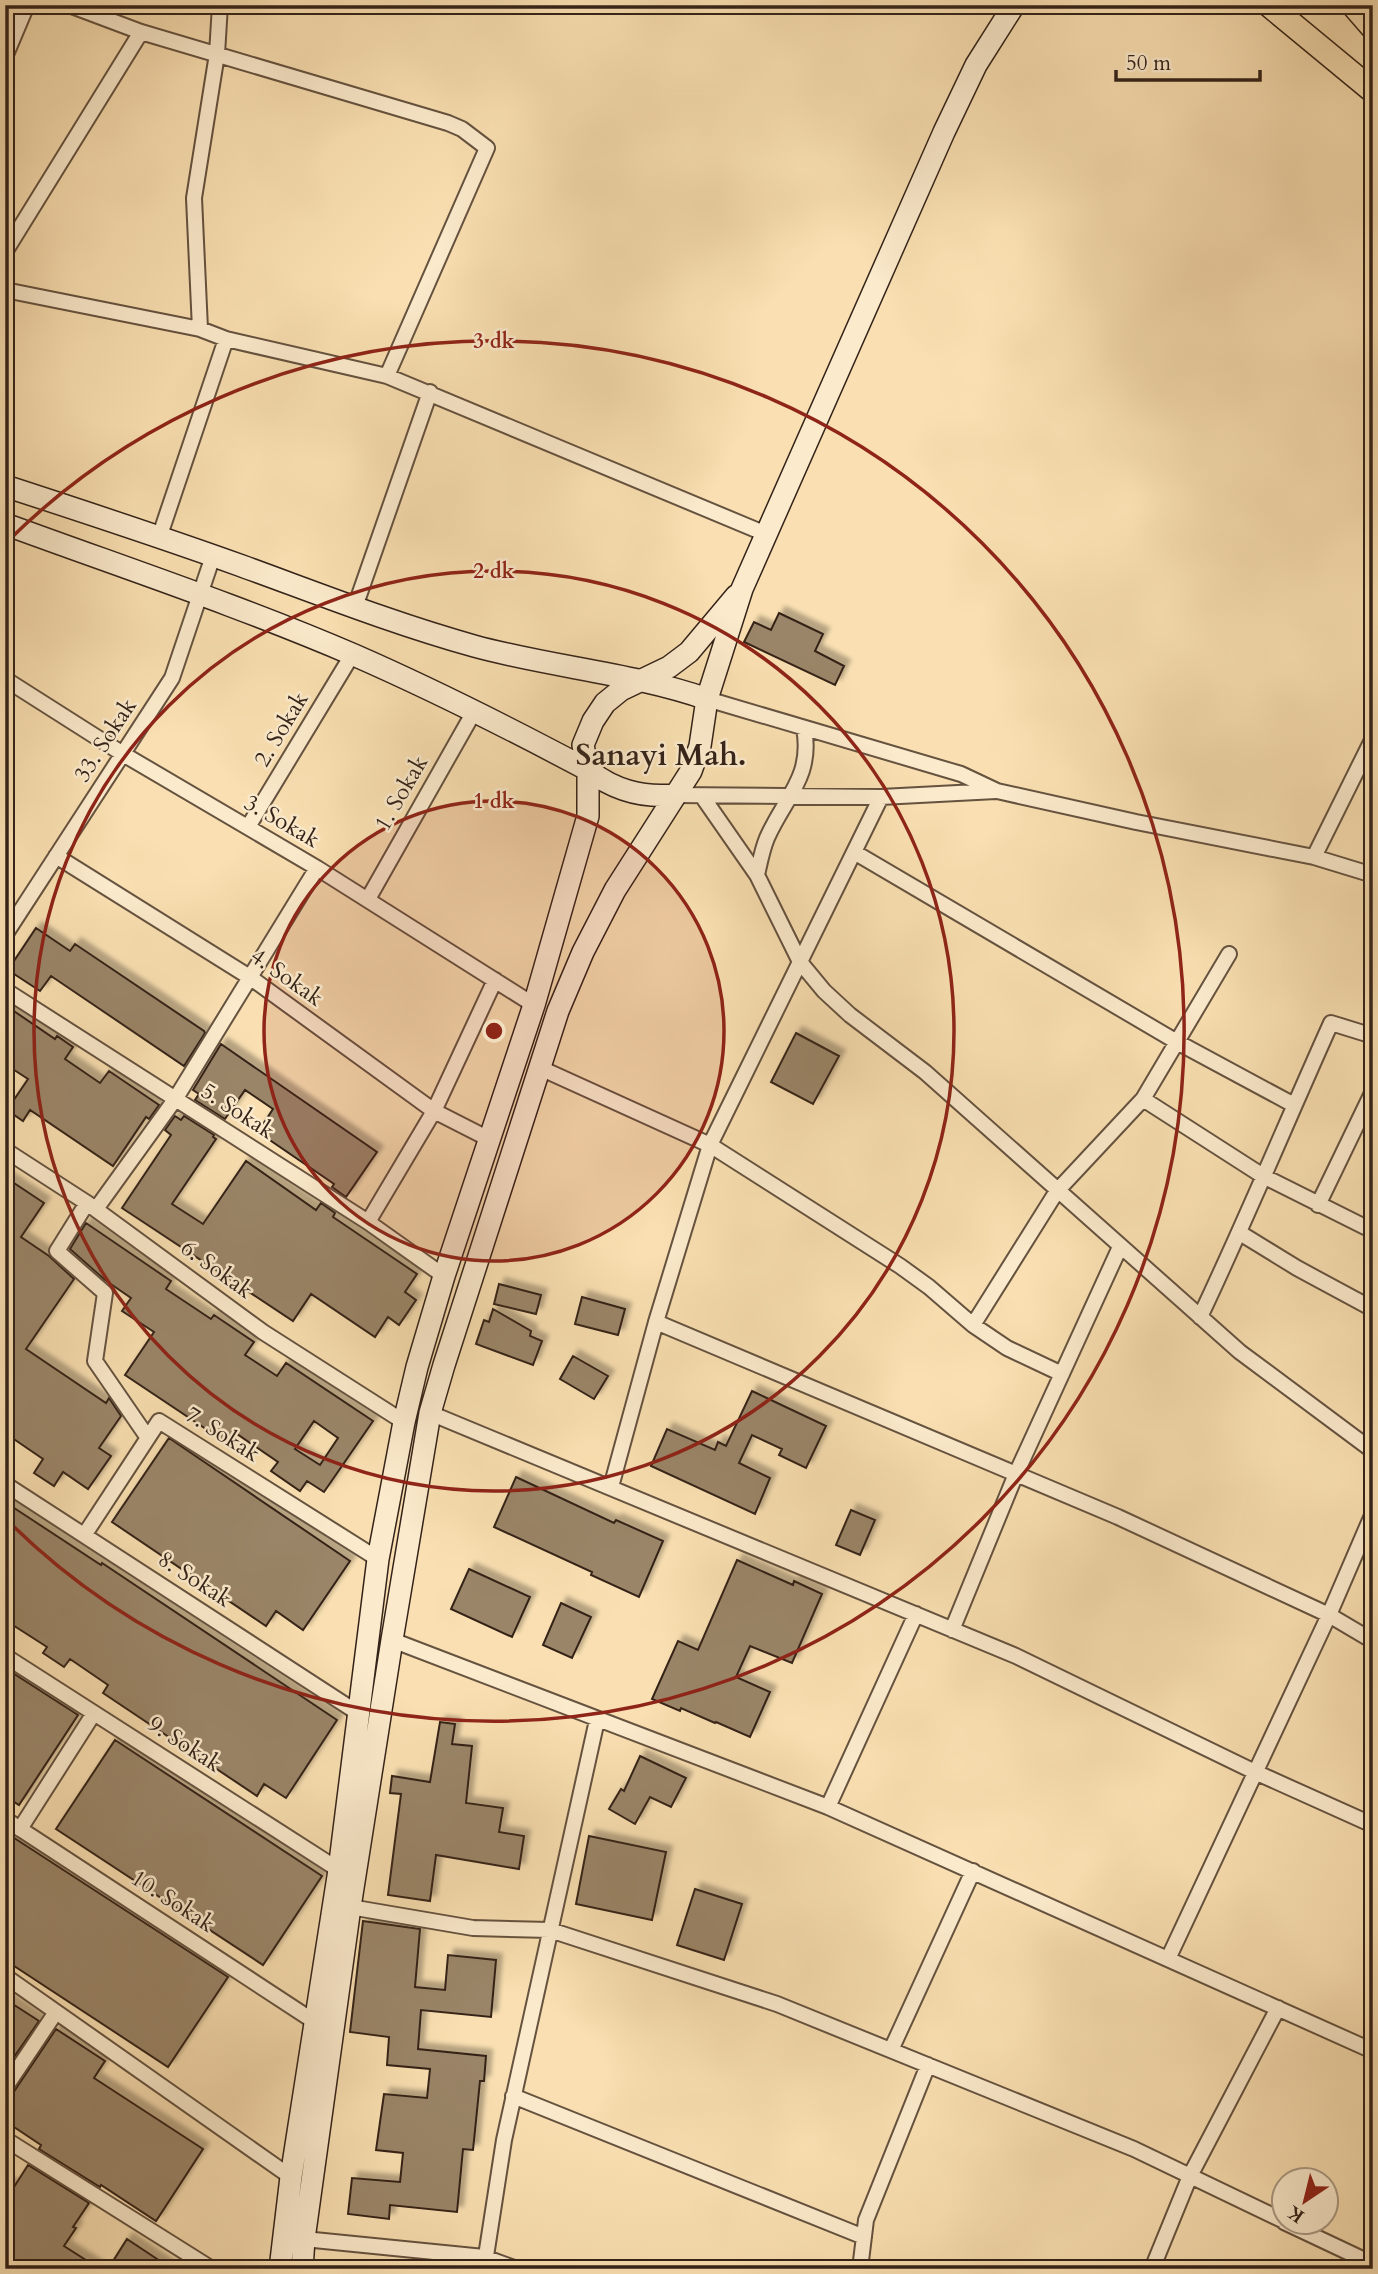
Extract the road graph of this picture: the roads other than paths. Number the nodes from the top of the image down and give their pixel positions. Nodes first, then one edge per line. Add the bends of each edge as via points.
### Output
1 (27, 5) edge
2 (69, 5) edge
3 (220, 5) edge
4 (998, 5) edge
5 (1014, 5) edge
6 (1030, 5) edge
7 (1269, 5) edge
8 (1353, 5) edge
9 (1373, 28) edge
10 (141, 32) junction
11 (994, 34) junction
12 (218, 54) junction
13 (5, 57) edge
14 (1373, 91) edge
15 (5, 252) edge
16 (5, 290) edge
17 (200, 329) junction
18 (226, 339) junction
19 (387, 376) junction
20 (430, 392) junction
21 (5, 486) edge
22 (5, 524) edge
23 (766, 534) junction
24 (159, 538) junction
25 (213, 556) junction
26 (742, 589) junction
27 (200, 595) junction
28 (355, 607) junction
29 (352, 655) junction
30 (5, 679) edge
31 (639, 682) junction
32 (707, 699) junction
33 (475, 710) junction
34 (804, 727) junction
35 (1373, 738) edge
36 (123, 754) junction
37 (587, 770) junction
38 (997, 790) junction
39 (674, 795) junction
40 (702, 796) junction
41 (791, 796) junction
42 (881, 797) junction
43 (248, 827) junction
44 (854, 852) junction
45 (56, 856) junction
46 (1314, 857) junction
47 (317, 867) junction
48 (757, 875) junction
49 (1373, 875) edge
50 (368, 899) junction
51 (7, 930) edge
52 (1229, 954) dead end
53 (800, 961) junction
54 (251, 978) junction
55 (495, 981) junction
56 (5, 990) edge
57 (534, 1005) junction
58 (1373, 1036) edge
59 (1177, 1042) junction
60 (538, 1067) junction
61 (1373, 1091) edge
62 (176, 1098) junction
63 (1143, 1099) junction
64 (1294, 1105) junction
65 (434, 1111) junction
66 (489, 1139) junction
67 (710, 1145) junction
68 (5, 1150) edge
69 (1263, 1176) junction
70 (1057, 1191) junction
71 (1318, 1205) junction
72 (91, 1206) junction
73 (368, 1222) junction
74 (1373, 1231) edge
75 (1240, 1233) junction
76 (1120, 1247) junction
77 (444, 1276) junction
78 (1373, 1309) edge
79 (1200, 1317) junction
80 (656, 1322) junction
81 (973, 1325) junction
82 (1062, 1374) junction
83 (430, 1413) junction
84 (404, 1422) junction
85 (148, 1438) junction
86 (1373, 1451) edge
87 (1016, 1474) junction
88 (5, 1483) edge
89 (611, 1487) junction
90 (1373, 1513) edge
91 (85, 1534) junction
92 (378, 1559) junction
93 (916, 1614) junction
94 (1328, 1615) junction
95 (952, 1630) junction
96 (391, 1640) junction
97 (1373, 1641) edge
98 (5, 1656) edge
99 (94, 1713) junction
100 (358, 1713) junction
101 (597, 1720) junction
102 (1255, 1772) junction
103 (828, 1807) junction
104 (5, 1819) edge
105 (1373, 1825) edge
106 (20, 1829) junction
107 (339, 1870) junction
108 (973, 1871) junction
109 (350, 1907) junction
110 (550, 1930) junction
111 (1168, 1959) junction
112 (5, 1976) edge
113 (1278, 2008) junction
114 (56, 2012) junction
115 (315, 2022) junction
116 (891, 2050) junction
117 (1373, 2051) edge
118 (928, 2065) junction
119 (5, 2088) edge
120 (513, 2096) junction
121 (5, 2139) edge
122 (1190, 2176) junction
123 (291, 2177) junction
124 (1270, 2214) edge
125 (1315, 2236) edge
126 (864, 2237) junction
127 (304, 2239) junction
128 (484, 2263) edge
129 (1373, 2264) edge
130 (212, 2269) edge
131 (280, 2269) edge
132 (303, 2269) edge
133 (517, 2269) edge
134 (860, 2269) edge
135 (1152, 2269) edge

1 - 13 street
2 - 10 street
3 - 12 street
4 - 11 street
5 - 11 street
6 - 11 street
7 - 14 main road
8 - 9 main road
10 - 12 street
10 - 15 street
11 - 23 street via 944,132
12 - 17 street via 194,198
12 - 19 street via 448,123 487,148
16 - 17 street
17 - 18 street
18 - 19 street
18 - 24 street
19 - 20 street
20 - 23 street
20 - 28 street
21 - 24 street
22 - 27 street
23 - 26 street
24 - 25 street
25 - 27 street, 33. Sokak
25 - 28 street
26 - 31 street via 689,652
26 - 32 street
27 - 29 street
27 - 36 street, 33. Sokak via 172,678
28 - 31 street via 476,646
29 - 33 street
29 - 43 street, 2. Sokak
30 - 36 street, 3. Sokak
31 - 32 street
31 - 37 street via 605,703 593,721 583,745
32 - 34 street
32 - 39 street via 696,759
33 - 37 street
33 - 50 street, 1. Sokak
34 - 38 street via 961,774
34 - 41 street via 804,766
35 - 46 street
36 - 43 street, 3. Sokak
36 - 45 street, 33. Sokak
37 - 39 street via 630,793
37 - 57 street via 588,816
38 - 42 street
38 - 46 street
39 - 40 street
39 - 60 street via 583,951
40 - 41 street
40 - 48 street
41 - 42 street
41 - 48 street via 767,838
42 - 44 street
43 - 47 street, 3. Sokak
44 - 53 street
44 - 59 street
45 - 51 street, 33. Sokak
45 - 54 street, 4. Sokak
46 - 49 street
47 - 50 street, 3. Sokak
47 - 54 street
48 - 53 street
50 - 55 street, 3. Sokak
52 - 59 street
53 - 67 street
53 - 70 street via 850,1015 925,1072
54 - 62 street
54 - 65 street, 4. Sokak
55 - 57 street, 3. Sokak
55 - 65 street
56 - 62 street, 5. Sokak
57 - 66 street
58 - 64 street via 1331,1023
59 - 63 street
59 - 64 street
60 - 67 street
60 - 83 street
61 - 71 street
62 - 72 street
62 - 73 street, 5. Sokak
63 - 69 street
63 - 70 street
64 - 69 street
65 - 66 street, 4. Sokak
65 - 73 street
66 - 77 street
67 - 80 street
67 - 81 street via 900,1266
68 - 72 street, 6. Sokak
69 - 71 street
69 - 75 street
70 - 76 street
70 - 81 street
71 - 74 street
72 - 84 street, 6. Sokak via 263,1332
72 - 85 street via 57,1251 105,1293 95,1361
73 - 77 street, 5. Sokak
75 - 78 street
75 - 79 street
76 - 79 street
76 - 82 street
77 - 84 street
79 - 86 street
80 - 87 street
80 - 89 street
81 - 82 street via 1007,1348
82 - 87 street
83 - 89 street
83 - 96 street
84 - 92 street
85 - 91 street
85 - 92 street, 7. Sokak via 159,1421
87 - 94 street
87 - 95 street
88 - 91 street, 8. Sokak
89 - 93 street
90 - 94 street
91 - 100 street, 8. Sokak
92 - 100 street
93 - 95 street
93 - 103 street
94 - 97 street
94 - 102 street
95 - 102 street via 1016,1656
96 - 101 street
96 - 109 street
98 - 99 street, 9. Sokak
99 - 106 street
99 - 107 street, 9. Sokak
100 - 107 street
101 - 103 street
101 - 110 street
102 - 105 street
102 - 111 street
103 - 108 street
104 - 106 street, 10. Sokak
106 - 115 street, 10. Sokak
107 - 115 street
108 - 111 street
108 - 116 street
109 - 110 street via 473,1928
109 - 127 street
110 - 116 street via 777,2004
110 - 120 street
111 - 113 street
112 - 114 street
113 - 117 street
113 - 122 street
114 - 119 street
114 - 123 street
115 - 123 street
116 - 118 street
118 - 122 street
118 - 126 street via 866,2220
120 - 126 street
120 - 128 street
121 - 130 street
122 - 124 street
122 - 135 street
123 - 131 street
125 - 129 street
126 - 134 street
127 - 128 street
127 - 132 street
128 - 133 street

